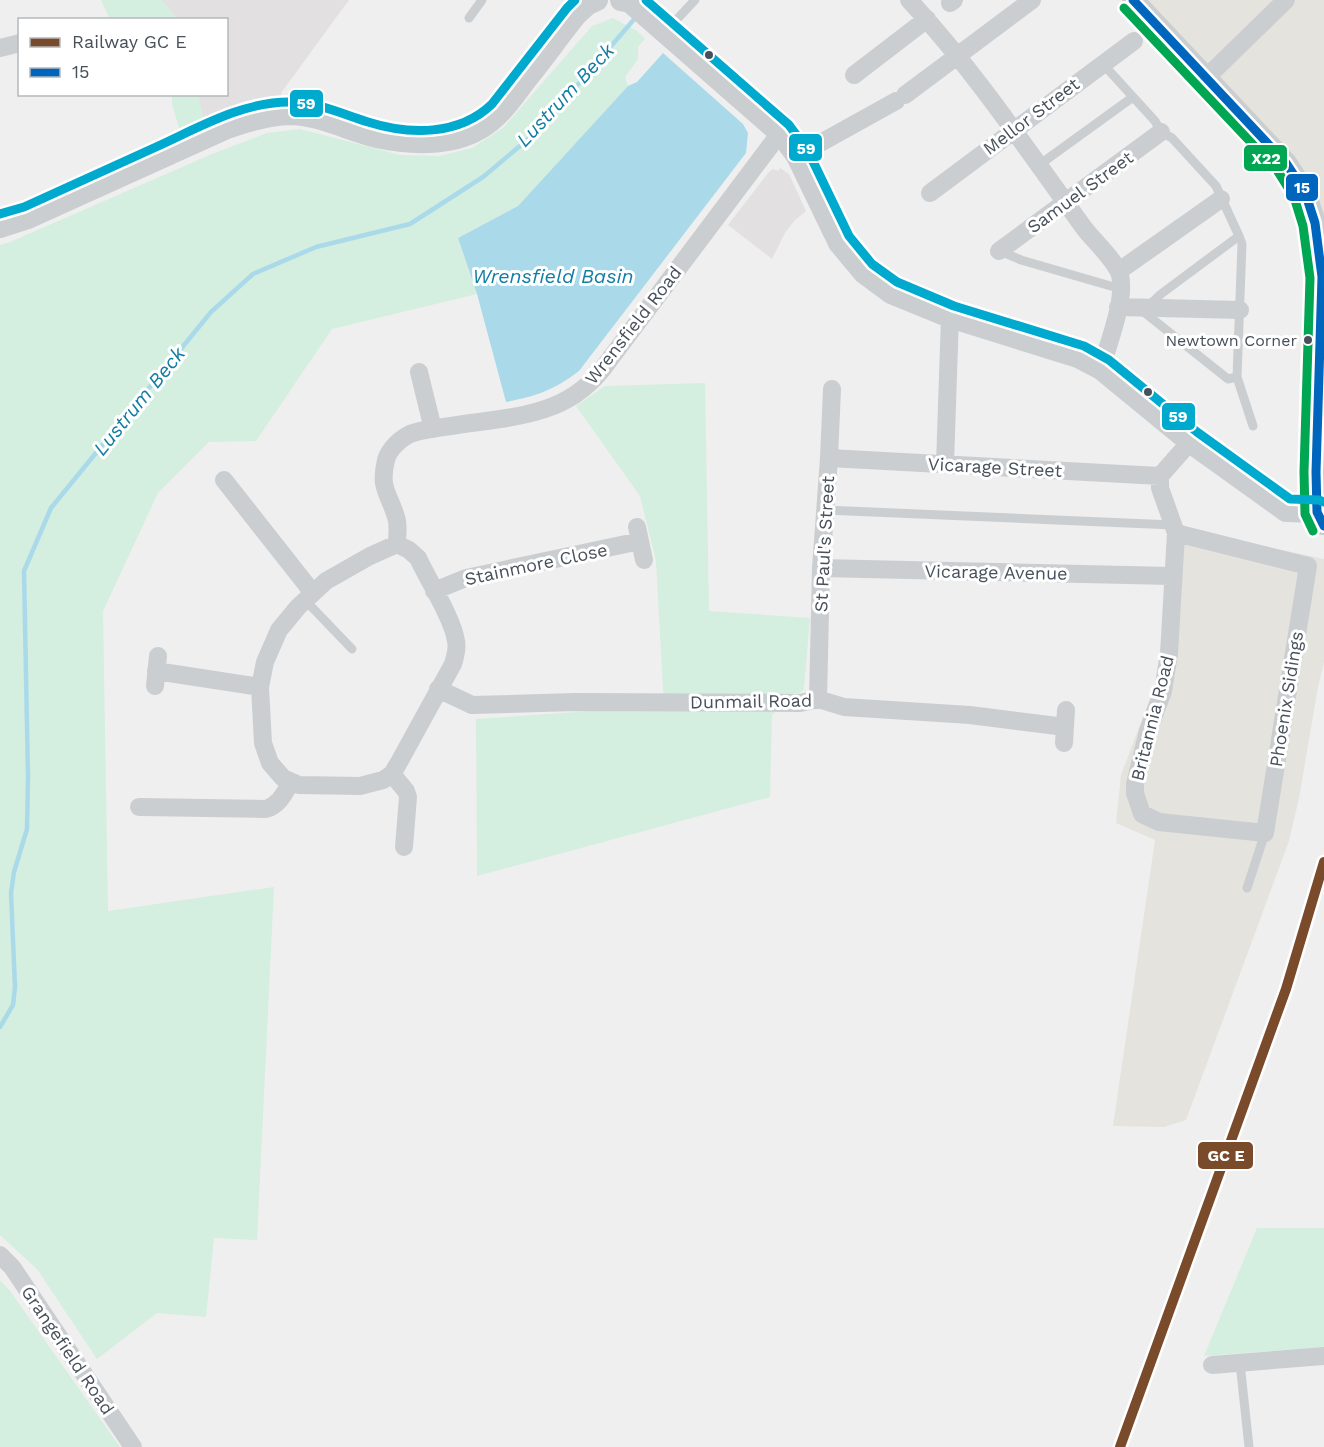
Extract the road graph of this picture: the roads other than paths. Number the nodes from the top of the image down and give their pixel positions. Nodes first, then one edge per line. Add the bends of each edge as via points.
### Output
1 (482, 0) edge
2 (597, 0) edge
3 (694, 0) edge
4 (909, 0) edge
5 (1032, 0) edge
6 (1132, 0) edge
7 (1286, 0) edge
8 (626, 1) edge
9 (469, 18) dead end
10 (927, 19) junction
11 (658, 26) junction
12 (1134, 41) dead end
13 (18, 44) edge
14 (0, 48) edge
15 (958, 56) junction
16 (1103, 63) junction
17 (854, 75) dead end
18 (1207, 77) junction
19 (1133, 97) junction
20 (1012, 130) junction
21 (1161, 132) junction
22 (780, 133) junction
23 (797, 156) junction
24 (1039, 165) junction
25 (930, 193) dead end
26 (1221, 199) junction
27 (1066, 203) junction
28 (0, 227) edge
29 (1239, 236) junction
30 (999, 251) joint
31 (1119, 289) junction
32 (1142, 307) junction
33 (1240, 310) junction
34 (950, 317) junction
35 (1101, 369) junction
36 (419, 372) dead end
37 (1237, 377) junction
38 (832, 389) dead end
39 (1253, 426) dead end
40 (434, 429) junction
41 (1190, 442) junction
42 (830, 458) junction
43 (945, 464) junction
44 (1160, 476) junction
45 (224, 480) dead end
46 (825, 510) junction
47 (1321, 519) edge
48 (1174, 529) junction
49 (397, 544) junction
50 (644, 560) dead end
51 (821, 567) junction
52 (1172, 576) junction
53 (434, 591) junction
54 (309, 597) junction
55 (352, 649) dead end
56 (156, 671) dead end
57 (260, 687) junction
58 (438, 689) junction
59 (818, 699) junction
60 (1065, 727) dead end
61 (392, 774) junction
62 (291, 782) junction
63 (148, 802) dead end
64 (1265, 833) junction
65 (404, 847) dead end
66 (1247, 888) dead end
67 (0, 1255) edge
68 (1324, 1356) edge
69 (1240, 1363) junction
70 (1212, 1365) dead end
71 (133, 1447) edge
72 (1249, 1447) edge

1 - 9 lane
2 - 28 street via 576,15 502,111 479,129 457,138 405,141 291,114 259,117
3 - 11 lane
4 - 10 street
5 - 15 street
6 - 18 street
7 - 18 street
8 - 11 street
10 - 15 street
10 - 17 street
11 - 22 street
12 - 16 street, Mellor Street
13 - 14 street
15 - 20 street
15 - 23 street via 901,98
16 - 19 lane
16 - 20 street, Mellor Street
18 - 47 street via 1286,163 1305,192 1315,223 1322,277 1316,472
19 - 21 lane
19 - 24 lane
20 - 24 street
20 - 25 street, Mellor Street
21 - 26 lane via 1172,138 1209,178
21 - 27 street, Samuel Street
22 - 23 street
22 - 40 street, Wrensfield Road via 601,371 583,389 566,401 532,413
23 - 34 street via 839,243 864,273 891,293
24 - 27 street
26 - 29 lane
26 - 31 street
27 - 30 street, Samuel Street
27 - 31 street
29 - 32 lane
29 - 33 lane
30 - 31 lane
31 - 32 street
31 - 35 street
32 - 33 street
32 - 37 lane via 1228,379
33 - 37 lane
34 - 35 street via 1055,349
34 - 43 street
35 - 41 street
36 - 40 street
37 - 39 lane
38 - 42 street, St Paul's Street
40 - 49 street, Wrensfield Road via 410,435 389,451 384,485 396,516
41 - 44 street
41 - 47 street via 1286,512
42 - 43 street, Vicarage Street
42 - 46 street, St Paul's Street
43 - 44 street, Vicarage Street
44 - 48 street, Britannia Road via 1160,488
45 - 54 street
46 - 48 lane
46 - 51 street, St Paul's Street
48 - 52 street, Britannia Road
48 - 64 street, Phoenix Sidings via 1308,566
49 - 53 street via 418,558
49 - 54 street via 340,572
50 - 53 street, Stainmore Close via 639,534 466,578
51 - 52 street, Vicarage Avenue
51 - 59 street, St Paul's Street
52 - 64 street, Britannia Road via 1169,654 1135,784 1142,814 1159,822
53 - 58 street via 457,642 453,664
54 - 55 lane
54 - 57 street via 279,630 265,662
56 - 57 street
57 - 62 street via 266,756 276,771
58 - 59 street, Dunmail Road via 476,705 800,703
58 - 61 street
59 - 60 street, Dunmail Road via 844,707 970,715
61 - 62 street via 360,786 308,786
61 - 65 street via 408,798
62 - 63 street via 279,801 266,809
64 - 66 lane
67 - 71 street, Grangefield Road via 12,1267
68 - 69 street
69 - 70 street
69 - 72 lane

